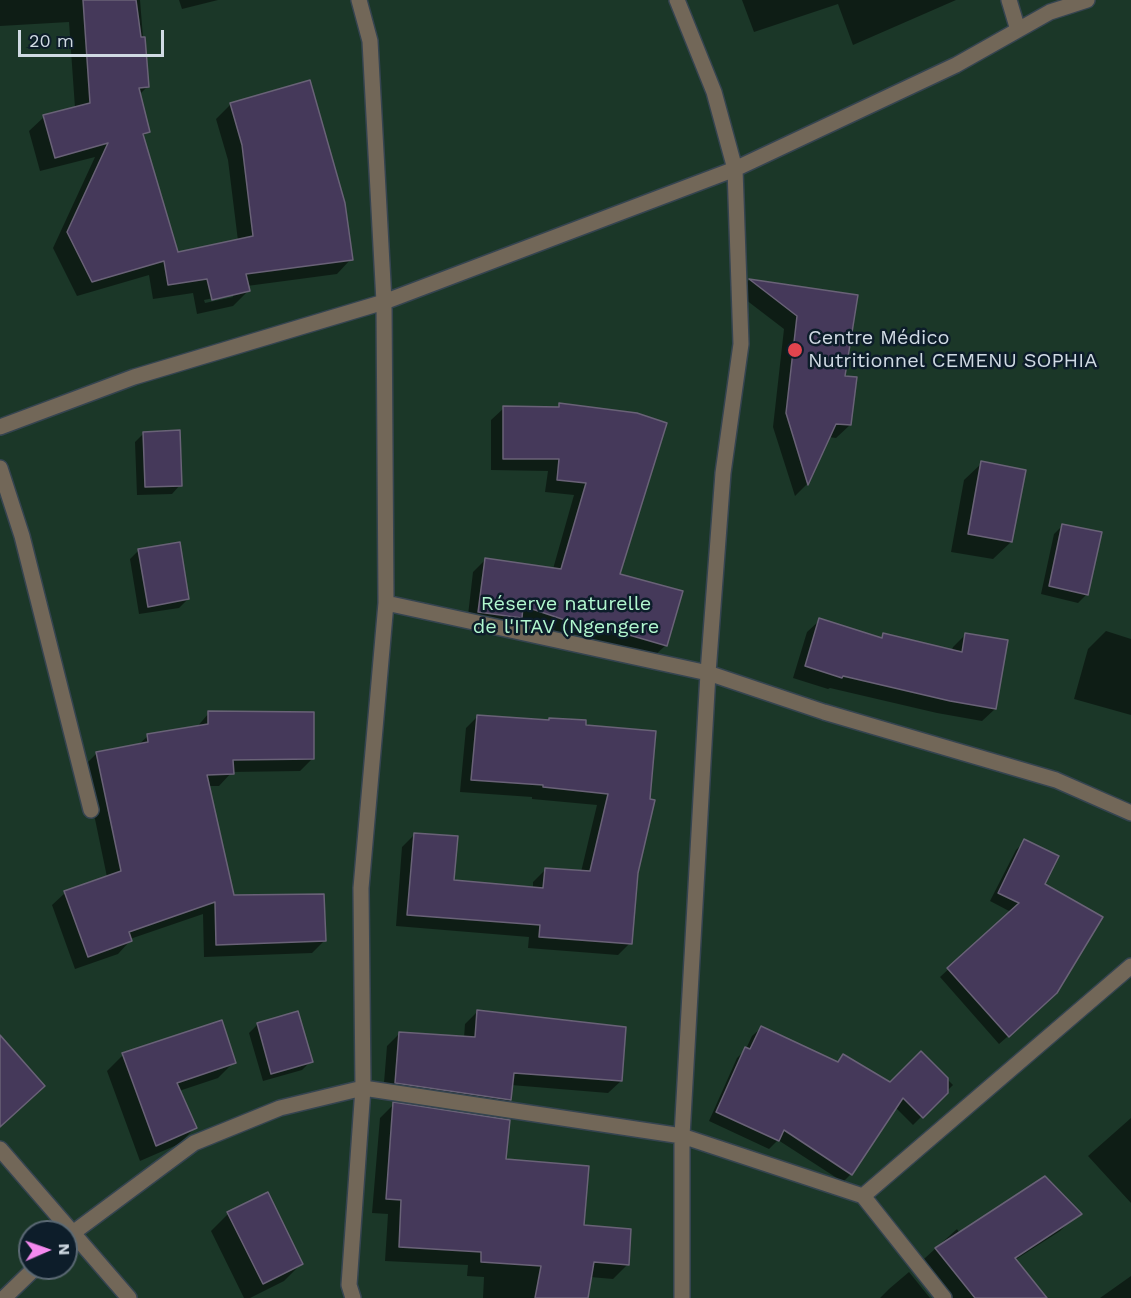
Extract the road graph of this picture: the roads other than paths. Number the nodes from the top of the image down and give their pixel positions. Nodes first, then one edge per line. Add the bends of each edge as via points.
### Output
1 (359, 0) edge
2 (677, 0) edge
3 (1009, 0) edge
4 (1087, 0) edge
5 (1018, 30) junction
6 (735, 169) junction
7 (384, 302) junction
8 (0, 427) edge
9 (0, 468) edge
10 (386, 603) junction
11 (708, 673) junction
12 (92, 810) dead end
13 (1131, 813) edge
14 (1131, 966) edge
15 (363, 1088) junction
16 (682, 1136) junction
17 (0, 1149) edge
18 (863, 1196) junction
19 (57, 1220) edge
20 (78, 1228) edge
21 (78, 1244) edge
22 (23, 1280) edge
23 (4, 1298) edge
24 (129, 1298) edge
25 (352, 1298) edge
26 (682, 1298) edge
27 (944, 1298) edge

1 - 7 street via 370,41
2 - 6 street via 714,92
3 - 5 street
4 - 5 street via 1050,12
5 - 6 street via 956,65
6 - 7 street
6 - 11 street via 741,344 723,473
7 - 8 street via 134,377
7 - 10 street
9 - 12 street via 22,536
10 - 11 street
10 - 15 street via 361,888
11 - 13 street via 824,712 1056,780
11 - 16 street
14 - 18 street
15 - 16 street
15 - 20 street via 280,1108 194,1143
15 - 25 street via 349,1285
16 - 18 street
16 - 26 street
17 - 19 street
18 - 27 street
21 - 24 street
22 - 23 street

